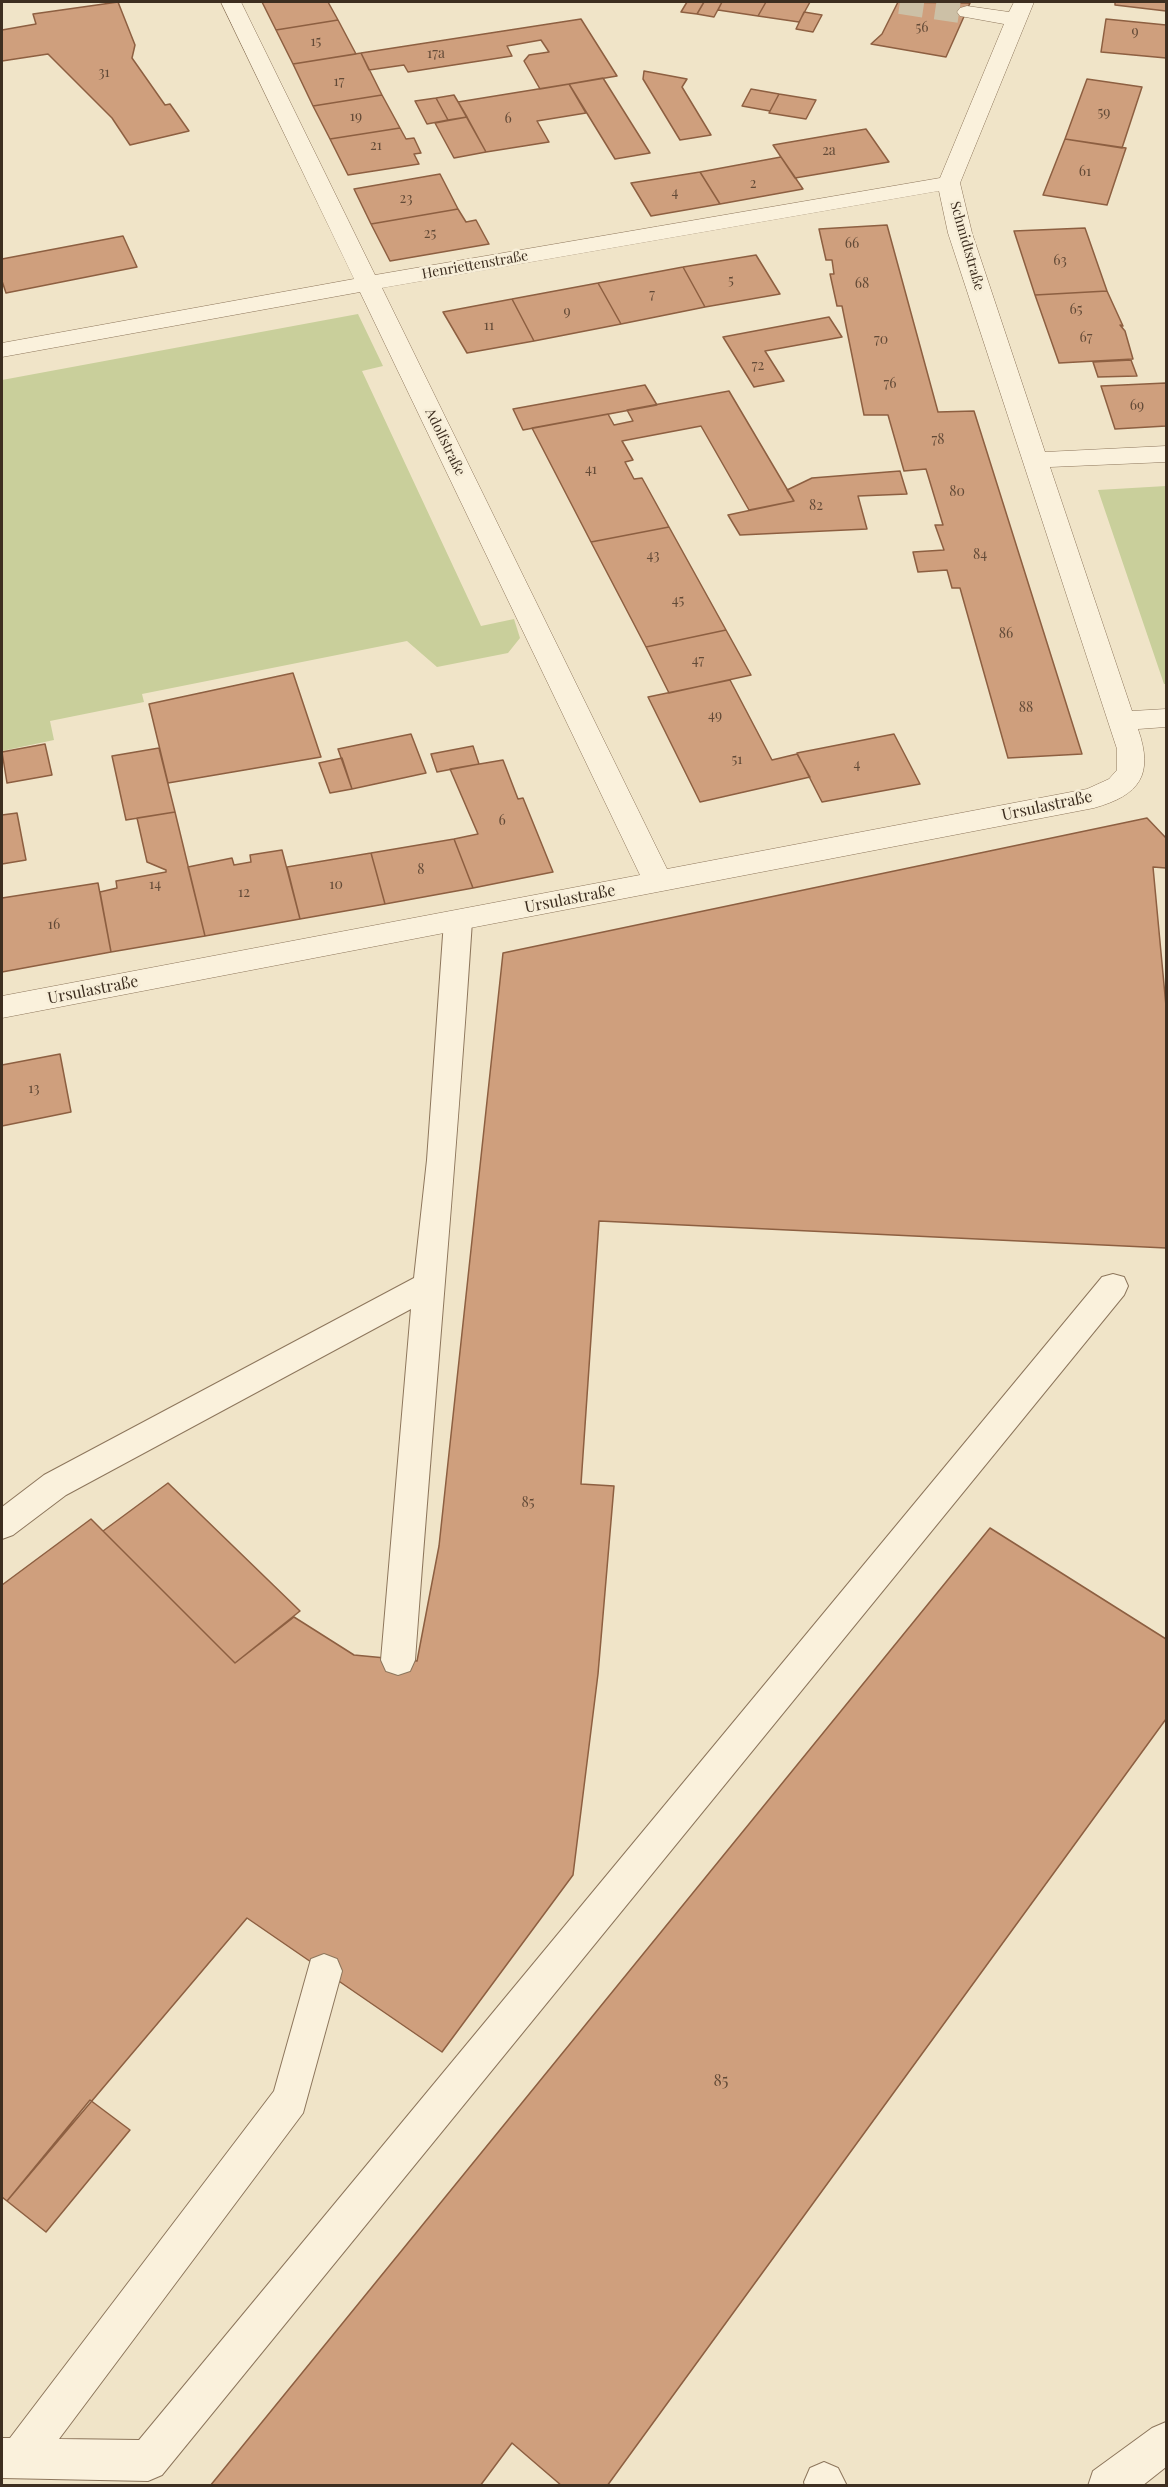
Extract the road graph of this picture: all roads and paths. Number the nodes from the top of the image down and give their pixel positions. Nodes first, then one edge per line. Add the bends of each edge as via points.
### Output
1 (231, 2) edge
2 (1020, 10) edge
3 (967, 12) tunnel mouth
4 (949, 183) junction
5 (368, 284) junction
6 (2, 350) edge
7 (1167, 454) edge
8 (1037, 460) junction
9 (1167, 718) edge
10 (1122, 721) junction
11 (1131, 772) joint
12 (658, 882) junction
13 (458, 921) junction
14 (2, 1007) edge
15 (428, 1285) junction
16 (1113, 1286) dead end
17 (2, 1525) edge
18 (398, 1660) dead end
19 (324, 1971) dead end
20 (1167, 2442) edge
21 (10, 2459) edge
22 (1108, 2486) edge

1 - 5 street, Adolfstraße
2 - 3 street
2 - 4 street, Schmidtstraße
4 - 5 street, Henriettenstraße
4 - 8 street, Schmidtstraße via 960,233
5 - 6 street, Henriettenstraße
5 - 12 street, Adolfstraße
7 - 8 street
8 - 10 street, Schmidtstraße
9 - 10 street
10 - 11 street, Schmidtstraße via 1131,749
11 - 12 street, Ursulastraße via 1119,786 1094,798
12 - 13 street, Ursulastraße
13 - 14 street, Ursulastraße
13 - 15 lane
15 - 17 lane via 55,1485
15 - 18 lane
16 - 21 lane via 148,2461
19 - 21 lane via 291,2100
20 - 22 lane

